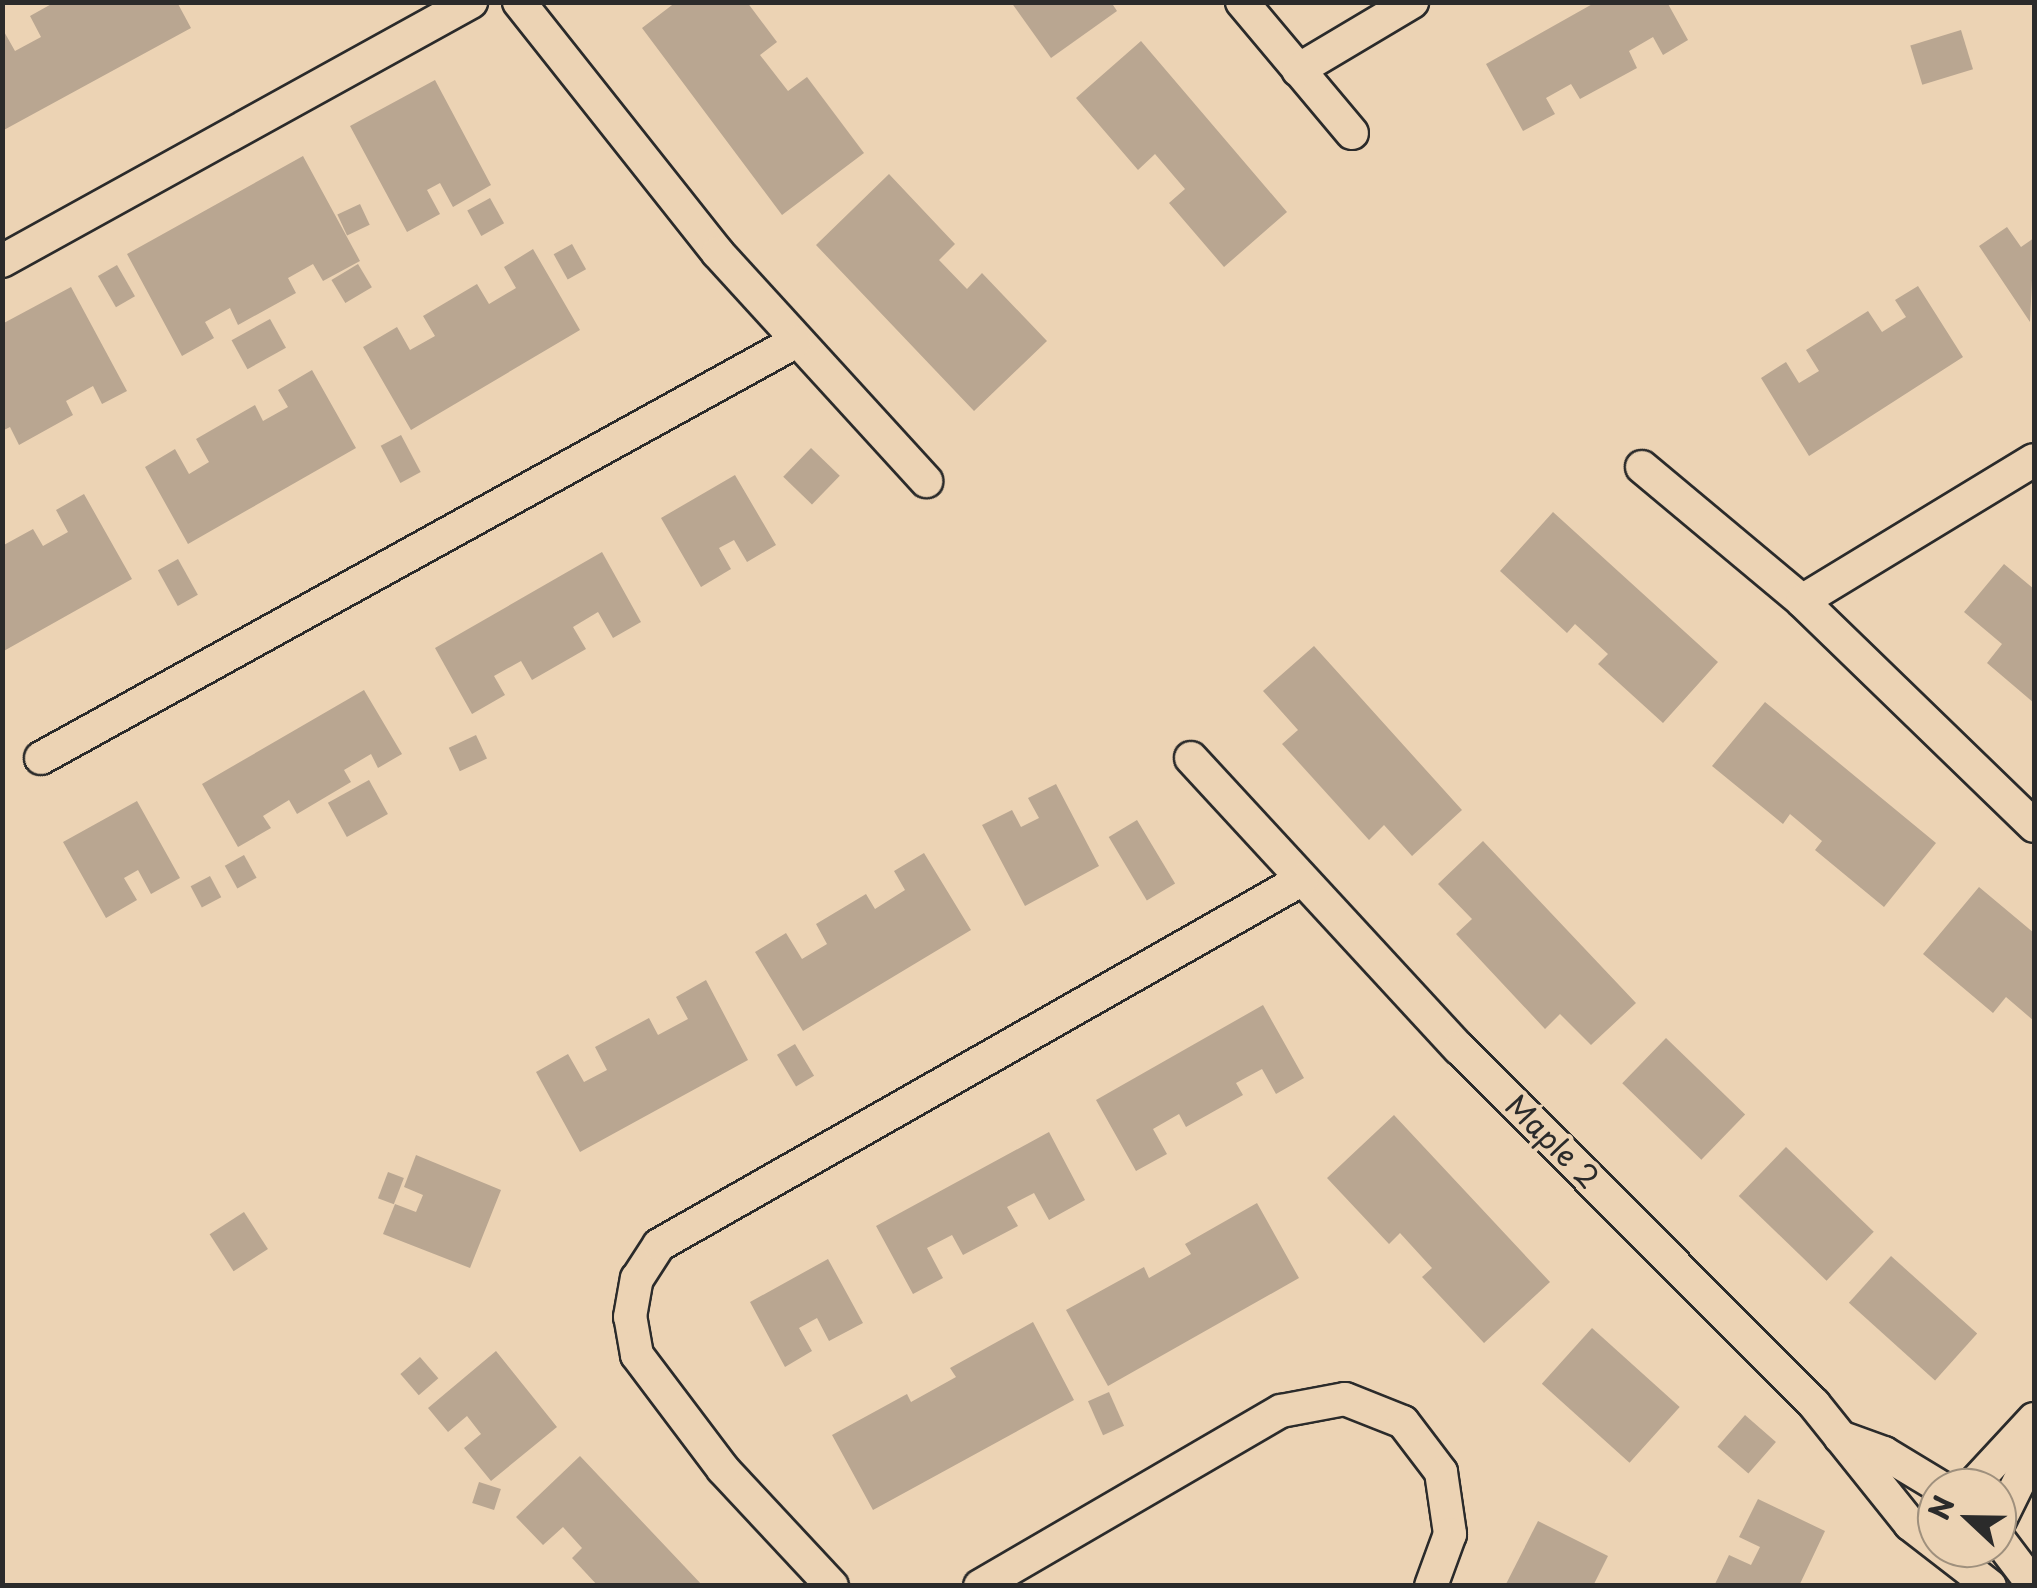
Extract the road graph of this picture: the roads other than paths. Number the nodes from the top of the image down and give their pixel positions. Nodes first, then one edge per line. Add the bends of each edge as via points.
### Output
1 (471, 2) edge
2 (519, 2) edge
3 (1242, 2) edge
4 (1412, 2) edge
5 (1298, 70) junction
6 (1352, 133) dead end
7 (2, 261) edge
8 (795, 342) junction
9 (2034, 460) edge
10 (1642, 467) dead end
11 (926, 481) dead end
12 (1802, 601) junction
13 (41, 758) dead end
14 (1191, 758) dead end
15 (2034, 826) edge
16 (1301, 880) junction
17 (2034, 1419) edge
18 (1840, 1437) junction
19 (2034, 1451) edge
20 (1989, 1468) edge
21 (1917, 1473) edge
22 (2017, 1485) edge
23 (1917, 1524) edge
24 (2017, 1563) edge
25 (832, 1586) edge
26 (980, 1586) edge
27 (1431, 1586) edge
28 (2034, 1586) edge

1 - 7 street
2 - 8 street via 641,162
3 - 5 street
4 - 5 street
5 - 6 street
8 - 11 street
8 - 13 street
9 - 12 street
10 - 12 street
12 - 15 street
14 - 16 street, Maple 2
16 - 18 street, Maple 2
16 - 25 street via 658,1245 637,1279 630,1317 637,1356 723,1469
17 - 20 street
18 - 21 street, Maple 2
18 - 23 street via 1884,1498
19 - 22 street
24 - 28 street
26 - 27 street via 1281,1411 1345,1400 1403,1422 1441,1472 1450,1534

